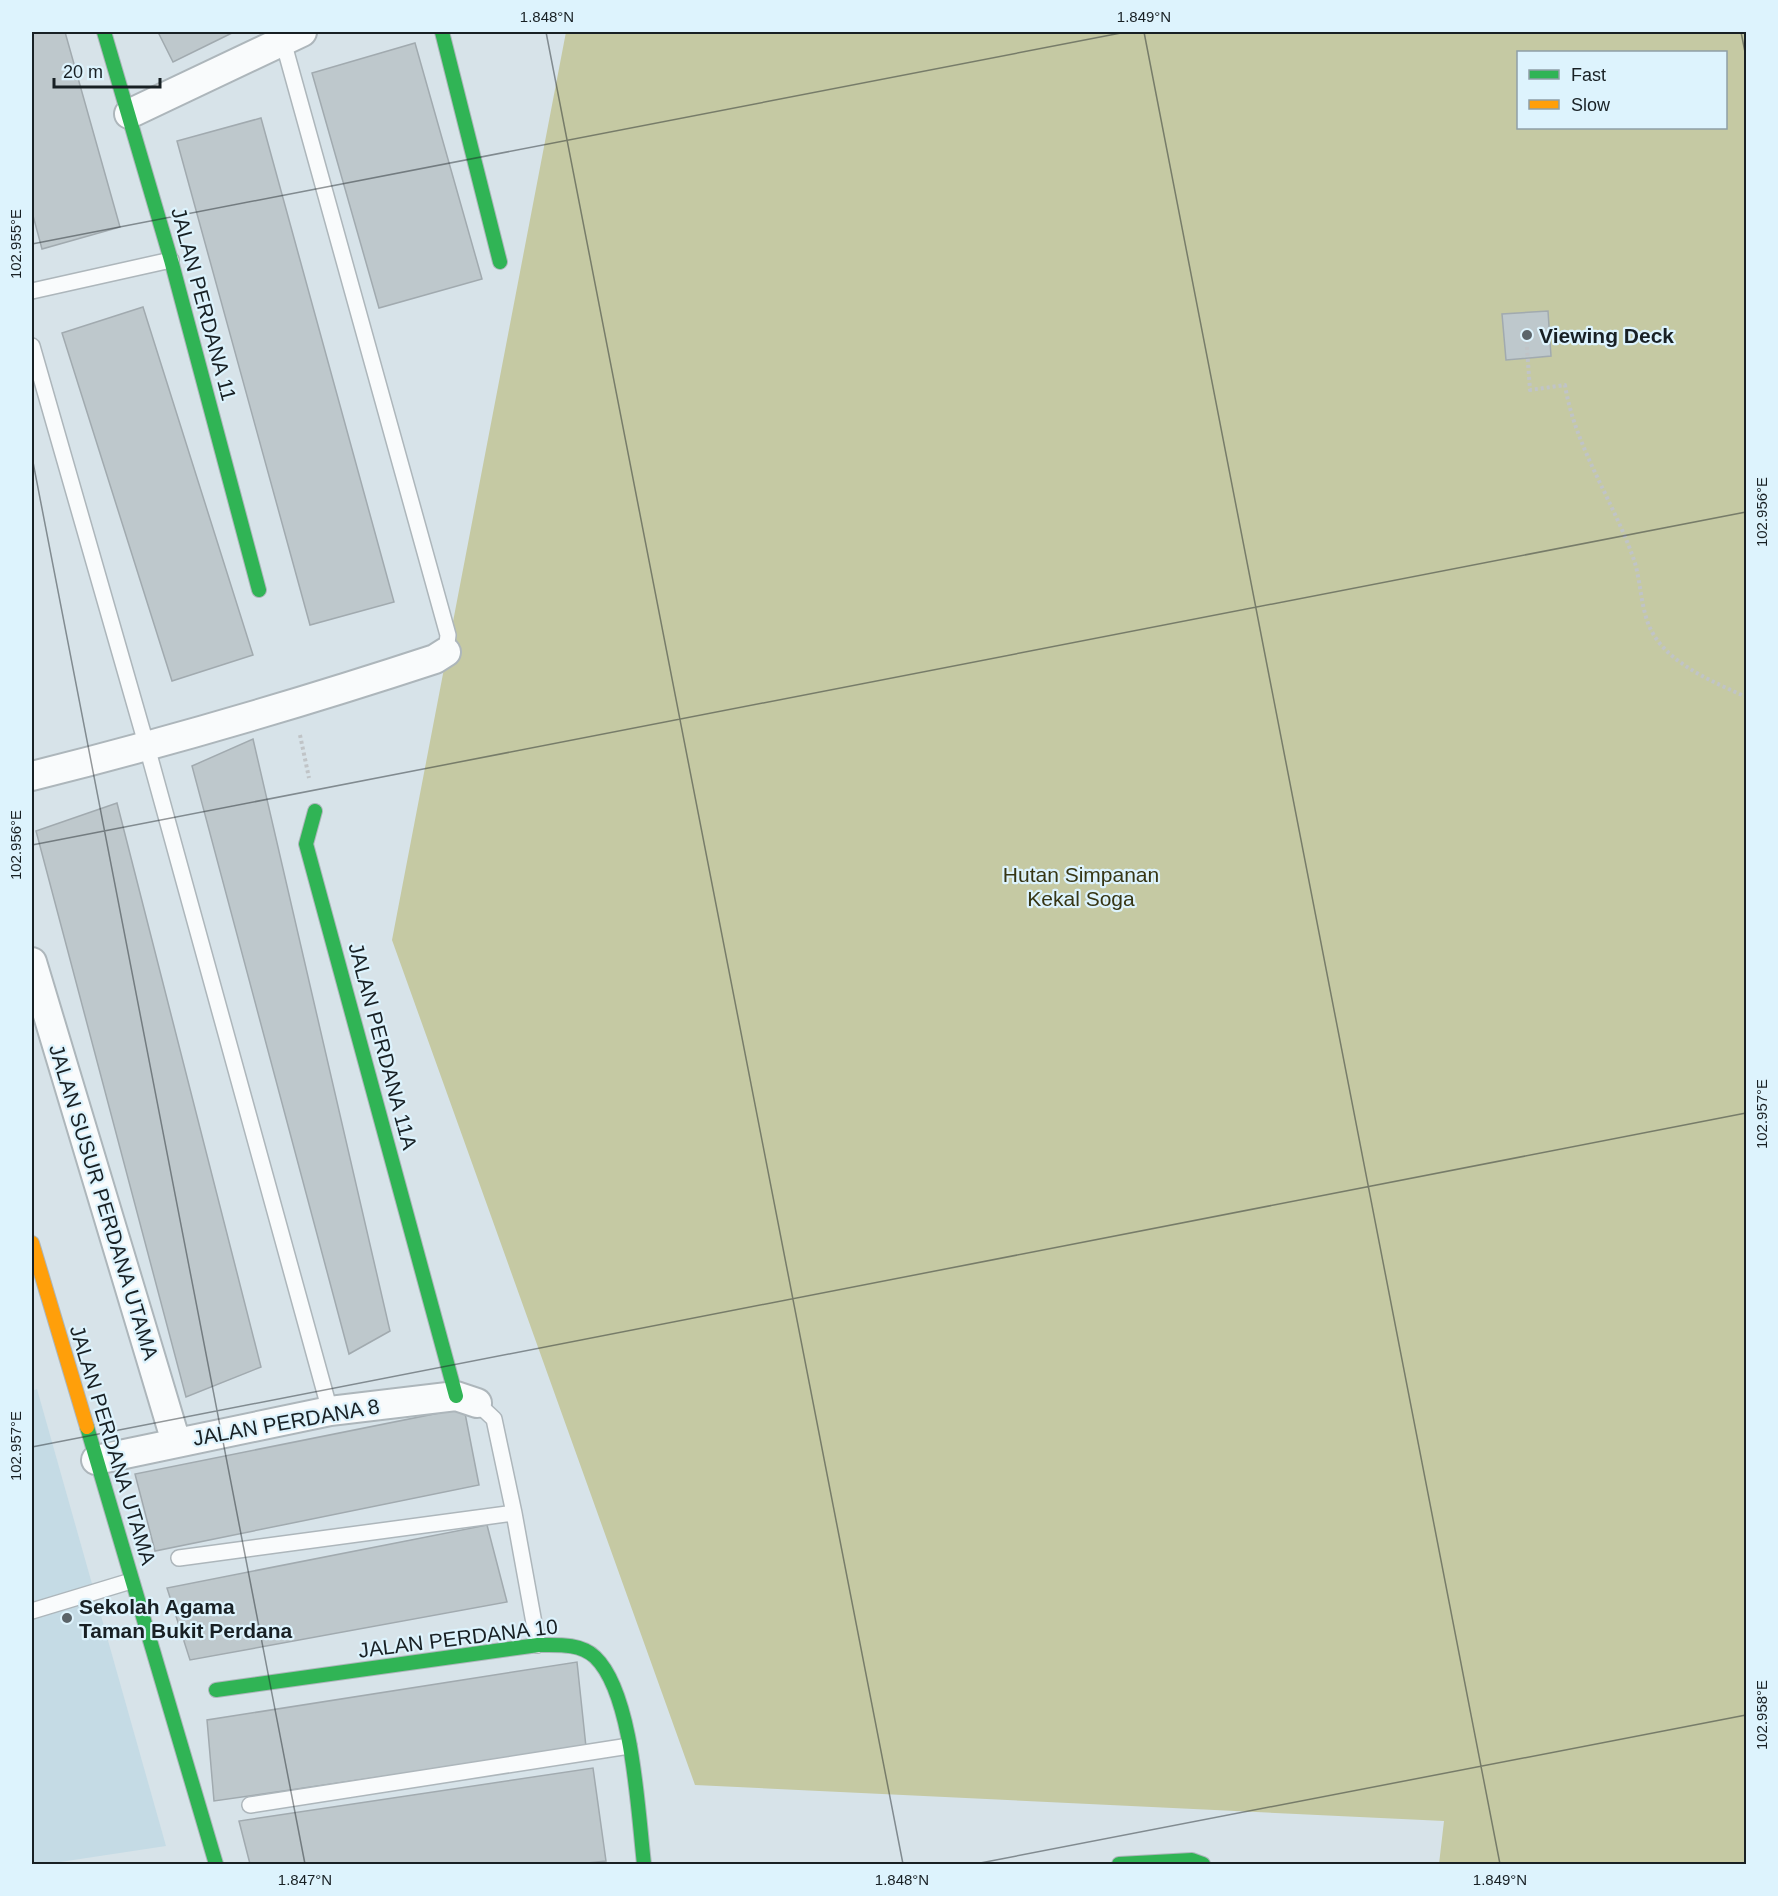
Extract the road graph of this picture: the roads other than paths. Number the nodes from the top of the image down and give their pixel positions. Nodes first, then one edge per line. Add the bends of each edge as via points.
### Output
1 (104, 32) edge
2 (442, 32) edge
3 (293, 36) edge
4 (129, 114) junction
5 (171, 260) junction
6 (500, 262) dead end
7 (32, 291) edge
8 (32, 346) edge
9 (259, 590) dead end
10 (446, 652) joint
11 (147, 747) junction
12 (32, 776) edge
13 (315, 811) road end
14 (32, 962) edge
15 (32, 1243) edge
16 (37, 1289) edge
17 (467, 1399) junction
18 (330, 1411) junction
19 (176, 1442) junction
20 (96, 1460) junction
21 (514, 1513) junction
22 (179, 1557) dead end
23 (131, 1581) junction
24 (32, 1611) edge
25 (538, 1645) junction
26 (216, 1690) dead end
27 (629, 1746) junction
28 (250, 1805) dead end
29 (1197, 1862) edge
30 (216, 1864) edge
31 (644, 1864) edge
32 (1119, 1864) edge

1 - 4 street, JALAN PERDANA 11
2 - 6 street
3 - 4 street
3 - 10 lane via 448,634
4 - 5 street, JALAN PERDANA 11
5 - 7 lane
5 - 9 street, JALAN PERDANA 11
8 - 11 lane
10 - 11 street via 294,705
11 - 12 street
11 - 18 lane
13 - 17 street, JALAN PERDANA 11A via 306,844
14 - 19 street, JALAN SUSUR PERDANA UTAMA
15 - 16 street, JALAN PERDANA UTAMA
16 - 20 street, JALAN PERDANA UTAMA
17 - 18 street, JALAN PERDANA 8
17 - 21 lane via 494,1419
18 - 19 street, JALAN PERDANA 8
19 - 20 street, JALAN PERDANA 8
20 - 23 street, JALAN PERDANA UTAMA
21 - 22 lane
21 - 25 lane
23 - 24 lane
23 - 30 street, JALAN PERDANA UTAMA
25 - 26 street, JALAN PERDANA 10
25 - 27 street, JALAN PERDANA 10 via 569,1644 596,1657 616,1688
27 - 28 lane
27 - 31 street, JALAN PERDANA 10
29 - 32 street

